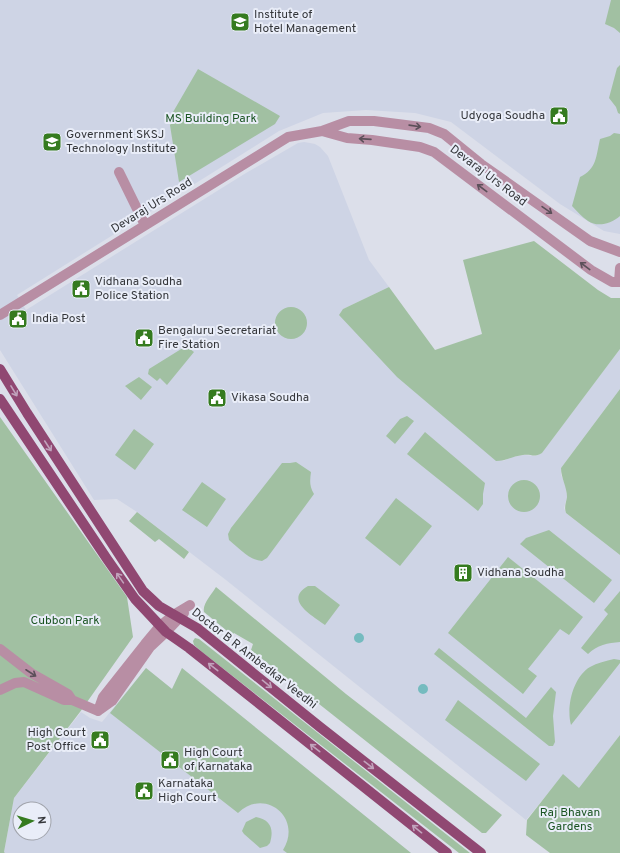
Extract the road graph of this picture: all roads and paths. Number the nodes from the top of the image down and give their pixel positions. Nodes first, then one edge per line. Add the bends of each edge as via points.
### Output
1 (322, 131) junction
2 (119, 172) dead end
3 (145, 225) junction
4 (620, 252) edge
5 (620, 268) edge
6 (619, 282) edge
7 (0, 315) edge
8 (0, 369) edge
9 (0, 399) edge
10 (178, 616) junction
11 (163, 629) junction
12 (0, 650) edge
13 (0, 690) edge
14 (72, 700) junction
15 (448, 853) edge
16 (481, 853) edge

1 - 3 street, Devaraj Urs Road via 288,137
1 -> 4 street, Devaraj Urs Road via 343,122 374,121 429,128 444,134 481,164 590,241
6 -> 1 street, Devaraj Urs Road via 612,282 591,270 434,152 414,146 347,138
2 - 3 street
3 - 7 street, Devaraj Urs Road
5 - 6 street
8 -> 10 main road, Doctor B R Ambedkar Veedhi via 139,585 159,606
11 -> 9 main road via 135,599
10 - 11 street
10 -> 16 main road, Doctor B R Ambedkar Veedhi via 197,628
11 - 14 street via 112,701 98,711
15 -> 11 main road
12 -> 14 street via 31,673 68,694
13 - 14 street via 24,682 64,700

